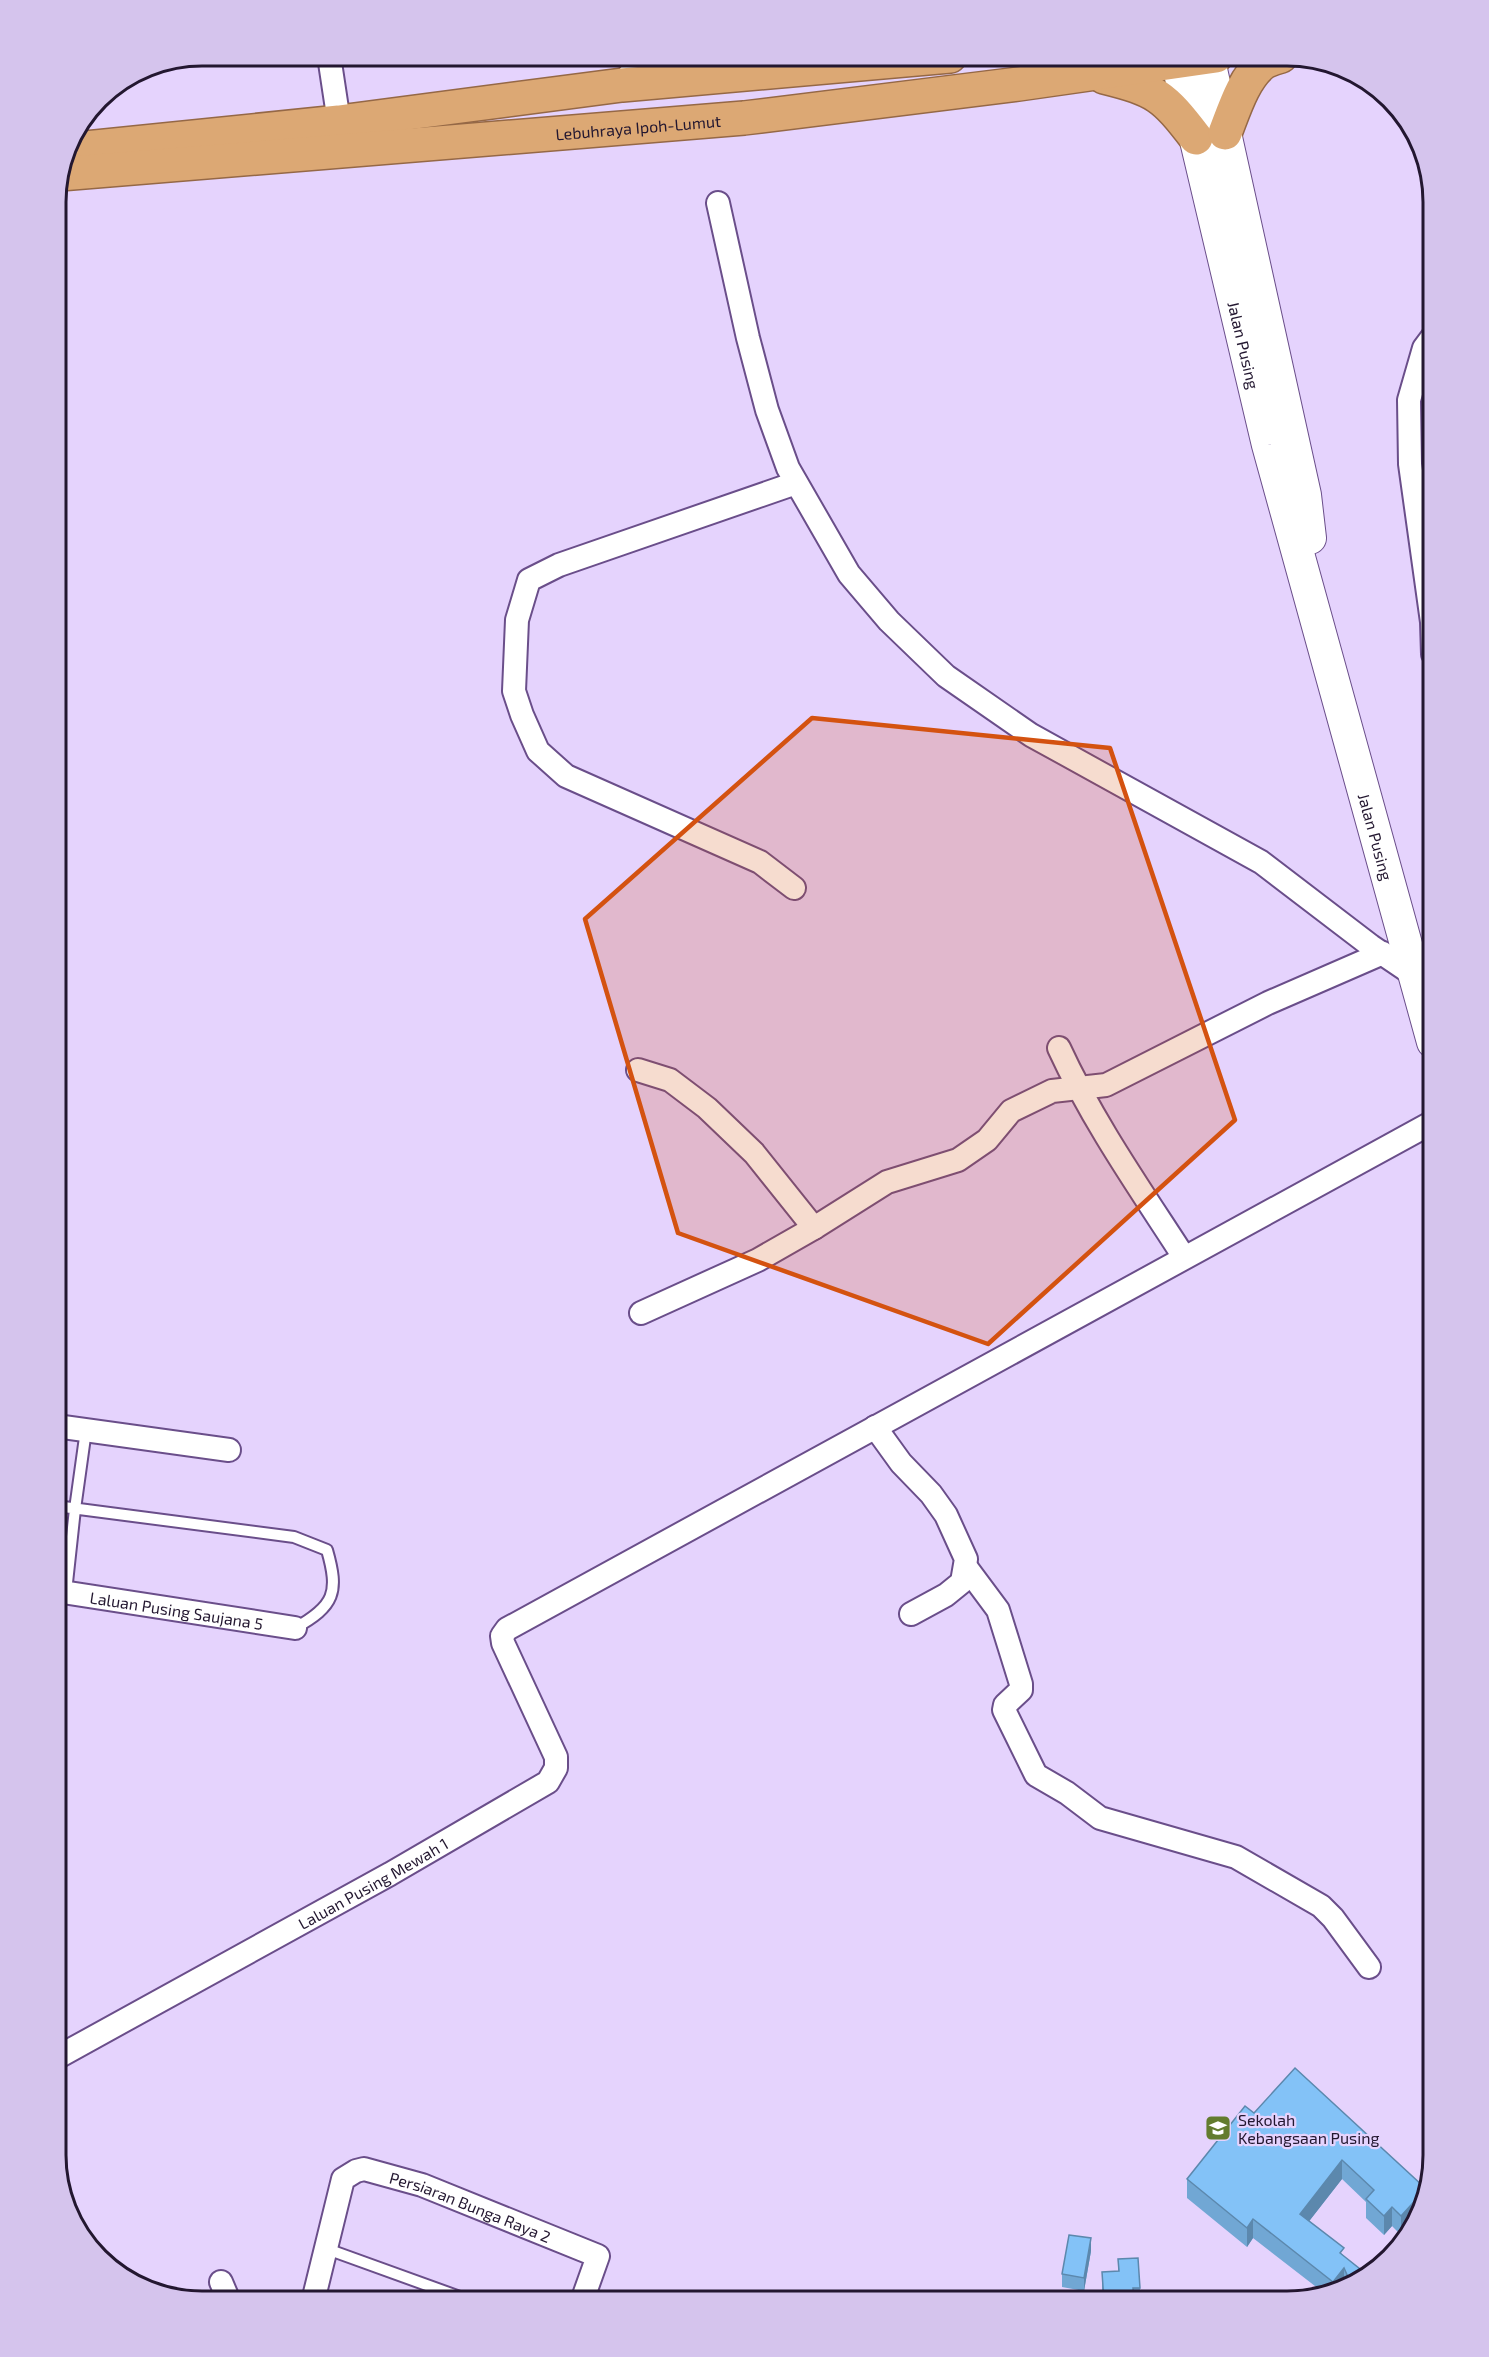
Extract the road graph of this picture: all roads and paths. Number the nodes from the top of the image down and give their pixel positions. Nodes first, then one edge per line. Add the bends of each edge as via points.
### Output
1 (331, 66) edge
2 (636, 66) edge
3 (833, 66) edge
4 (1140, 66) edge
5 (1198, 66) edge
6 (1261, 66) edge
7 (1089, 74) junction
8 (622, 85) junction
9 (339, 122) junction
10 (1210, 136) junction
11 (77, 149) edge
12 (70, 173) edge
13 (718, 203) dead end
14 (1423, 351) edge
15 (796, 483) junction
16 (1423, 517) edge
17 (794, 888) dead end
18 (1383, 953) junction
19 (1423, 966) edge
20 (1059, 1048) dead end
21 (638, 1070) dead end
22 (1077, 1088) junction
23 (1423, 1128) edge
24 (814, 1228) junction
25 (1184, 1257) junction
26 (641, 1313) dead end
27 (874, 1426) junction
28 (66, 1427) edge
29 (86, 1430) junction
30 (229, 1450) dead end
31 (66, 1508) edge
32 (75, 1509) junction
33 (66, 1562) edge
34 (966, 1567) junction
35 (66, 1593) edge
36 (911, 1614) dead end
37 (295, 1628) joint
38 (1369, 1967) dead end
39 (66, 2053) edge
40 (327, 2249) junction
41 (316, 2291) edge
42 (443, 2291) edge
43 (586, 2291) edge

1 - 9 street
2 - 8 street
3 - 8 highway
4 - 7 highway, Lebuhraya Ipoh-Lumut
5 - 10 main road, Jalan Pusing
6 - 10 highway
7 - 10 highway via 1154,93
7 - 12 highway, Lebuhraya Ipoh-Lumut via 744,118
8 - 9 highway
9 - 11 highway
10 - 19 main road, Jalan Pusing via 1268,445 1320,632
13 - 15 street via 767,410
14 - 16 street via 1409,400 1410,464
15 - 17 street via 559,565 529,580 517,620 514,691 538,751 566,776 760,862
15 - 18 street via 849,574 889,621 946,676 1031,735 1262,862
18 - 19 street via 1405,969
18 - 22 street via 1268,1003 1106,1085
20 - 22 street
21 - 24 street via 670,1080 707,1108 754,1153
22 - 24 street via 1052,1091 1011,1111 987,1140 958,1160 887,1182
22 - 25 street
23 - 25 street
24 - 26 street via 758,1260
25 - 27 street
27 - 34 street via 946,1515 960,1541
27 - 39 street, Laluan Pusing Mewah 1 via 507,1629 502,1636 556,1757 556,1768 548,1782 380,1880
28 - 29 street
29 - 30 street
29 - 32 lane
31 - 32 lane
32 - 33 lane
32 - 37 lane via 294,1537 327,1550 334,1590 319,1615
34 - 36 street via 957,1588
34 - 38 street via 998,1610 1021,1684 1021,1690 1004,1710 1036,1775 1100,1818 1245,1862 1321,1906
35 - 37 street, Laluan Pusing Saujana 5
40 - 41 street
40 - 42 lane
40 - 43 street, Persiaran Bunga Raya 2 via 343,2179 364,2169 422,2185 598,2256

